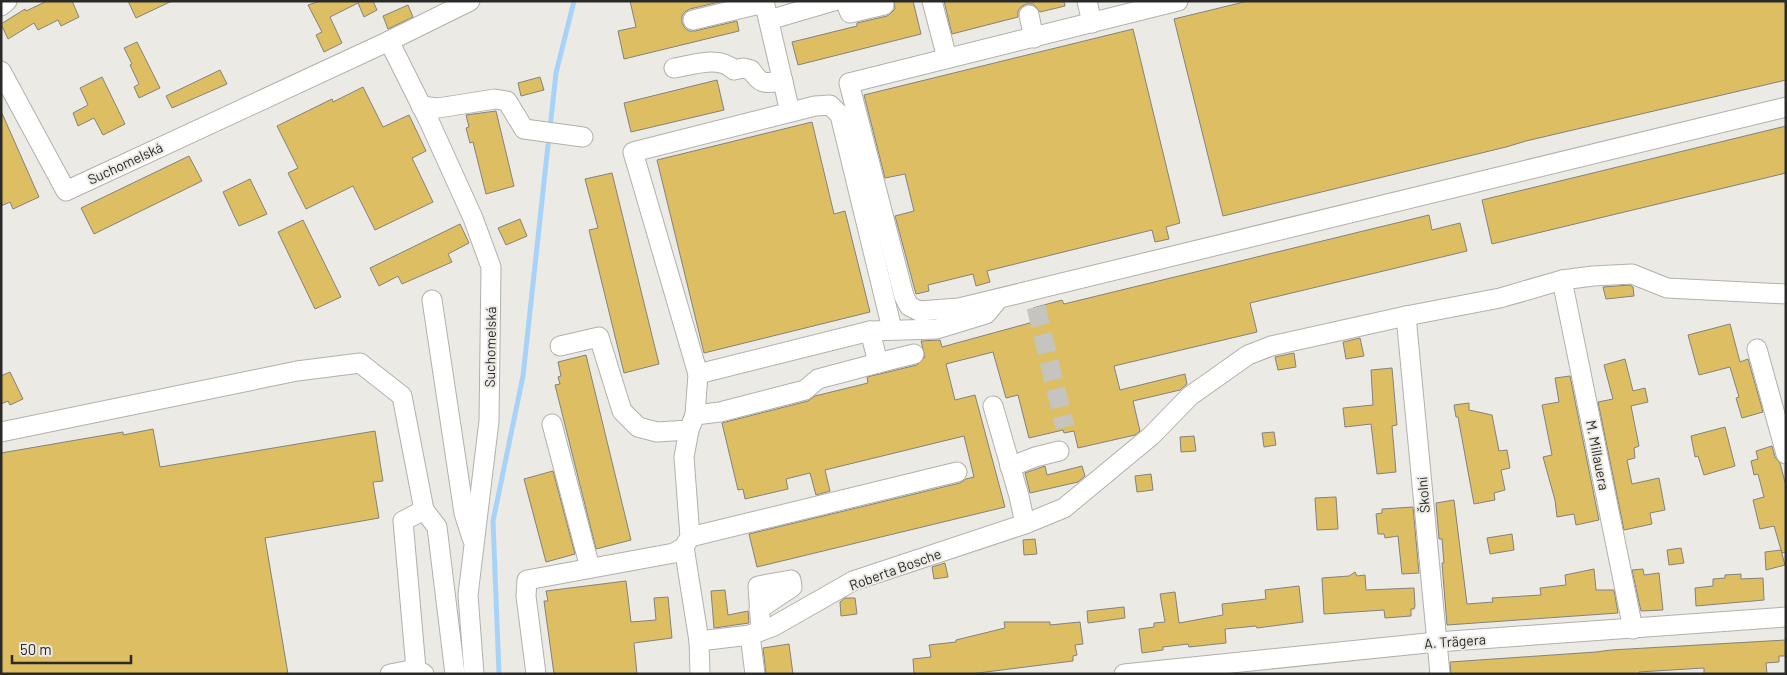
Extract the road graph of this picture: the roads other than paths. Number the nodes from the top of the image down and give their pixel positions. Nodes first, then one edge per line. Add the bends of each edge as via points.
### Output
1 (7, 1) edge
2 (470, 1) edge
3 (834, 1) edge
4 (845, 1) edge
5 (932, 1) edge
6 (1087, 1) edge
7 (1178, 1) edge
8 (884, 5) dead end
9 (1, 6) edge
10 (765, 8) edge
11 (1029, 15) dead end
12 (693, 20) dead end
13 (1092, 23) junction
14 (1034, 38) junction
15 (389, 41) junction
16 (946, 58) junction
17 (674, 68) dead end
18 (1, 72) edge
19 (783, 81) junction
20 (422, 106) junction
21 (1786, 107) edge
22 (790, 112) junction
23 (583, 137) dead end
24 (1562, 280) junction
25 (1786, 294) edge
26 (999, 298) junction
27 (432, 300) dead end
28 (1406, 316) junction
29 (892, 329) junction
30 (870, 331) junction
31 (560, 346) dead end
32 (1757, 349) dead end
33 (914, 354) dead end
34 (878, 363) junction
35 (698, 374) junction
36 (992, 406) dead end
37 (692, 423) junction
38 (552, 424) dead end
39 (1, 432) edge
40 (1059, 451) dead end
41 (1786, 454) edge
42 (1010, 468) junction
43 (957, 472) dead end
44 (424, 510) junction
45 (1025, 524) junction
46 (687, 542) junction
47 (474, 544) junction
48 (590, 568) junction
49 (759, 609) dead end
50 (1786, 617) edge
51 (1633, 629) junction
52 (756, 633) junction
53 (699, 641) junction
54 (1437, 642) junction
55 (420, 671) edge
56 (390, 674) edge
57 (455, 674) edge
58 (474, 674) edge
59 (536, 674) edge
60 (700, 674) edge
61 (754, 674) edge
62 (1124, 674) edge
63 (1440, 674) edge

1 - 9 street
2 - 15 street, Suchomelská
3 - 10 street
4 - 8 street via 850,13
5 - 16 street
6 - 13 street
7 - 13 street
10 - 12 street
10 - 19 street
11 - 14 street
13 - 14 street
14 - 16 street
15 - 18 street, Suchomelská via 66,191
15 - 20 street, Suchomelská
16 - 26 street via 849,83 909,306 919,311 959,308
17 - 19 street via 717,61 728,63 734,70 751,70 758,80 766,83
19 - 22 street
20 - 23 street via 438,108 495,99 507,101 524,129
20 - 47 street, Suchomelská via 492,267 489,421
21 - 26 street via 1034,298
22 - 29 street via 830,105 840,115
22 - 35 street via 633,152
24 - 25 street, Roberta Bosche via 1632,274 1667,288
24 - 28 street, Roberta Bosche via 1500,298
24 - 51 street, M. Millauera
26 - 29 street via 986,314 966,321 936,328
27 - 47 street via 464,513
28 - 45 street, Roberta Bosche via 1248,354 1190,396 1151,436 1064,508
28 - 54 street, Školní
29 - 30 street
30 - 34 street
30 - 35 street
31 - 37 street via 599,337 622,411 638,427 657,432
32 - 41 street
33 - 34 street
34 - 37 street via 818,379 805,390 720,412
35 - 37 street
36 - 42 street
37 - 46 street via 684,457
38 - 48 street
39 - 44 street via 297,371 360,363 402,396
40 - 42 street
42 - 45 street
43 - 46 street
44 - 55 street via 403,521
44 - 57 street via 438,527
45 - 52 street, Roberta Bosche via 854,581
46 - 48 street via 674,553
46 - 53 street
47 - 58 street, Suchomelská via 468,595
48 - 59 street via 527,580 526,596
49 - 52 street
50 - 51 street, A. Trägera
51 - 54 street, A. Trägera
52 - 53 street, Roberta Bosche
52 - 61 street
53 - 60 street
54 - 62 street, A. Trägera
54 - 63 street, Školní
55 - 56 street

